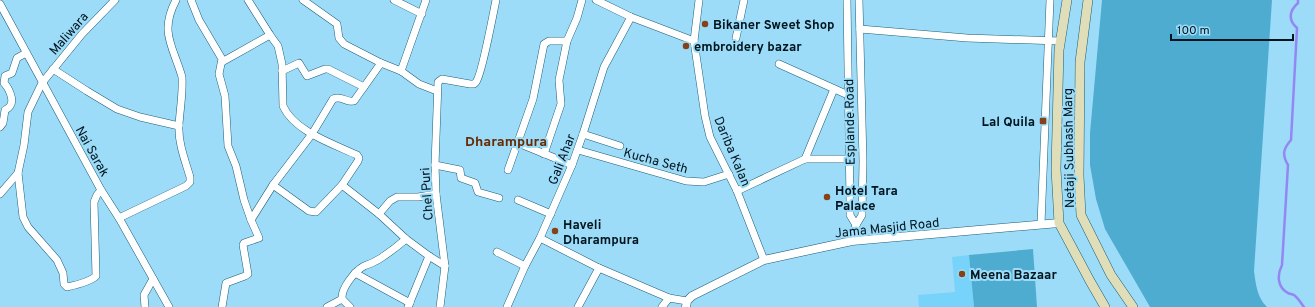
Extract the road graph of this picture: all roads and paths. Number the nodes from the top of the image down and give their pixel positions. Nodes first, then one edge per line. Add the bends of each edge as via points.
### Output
1 (115, 0) edge
2 (176, 0) edge
3 (191, 0) edge
4 (248, 0) edge
5 (303, 0) edge
6 (316, 0) edge
7 (394, 0) edge
8 (426, 0) edge
9 (496, 0) edge
10 (582, 0) edge
11 (597, 0) edge
12 (699, 0) edge
13 (744, 0) edge
14 (847, 0) edge
15 (859, 0) edge
16 (1050, 0) edge
17 (1067, 0) edge
18 (1088, 0) edge
19 (0, 4) edge
20 (312, 7) junction
21 (422, 14) junction
22 (631, 17) junction
23 (0, 20) edge
24 (8, 20) junction
25 (860, 29) junction
26 (270, 35) junction
27 (736, 38) dead end
28 (1048, 40) junction
29 (567, 41) junction
30 (694, 41) junction
31 (1060, 41) junction
32 (26, 53) junction
33 (222, 62) junction
34 (381, 63) junction
35 (780, 64) dead end
36 (53, 68) junction
37 (282, 71) junction
38 (401, 71) junction
39 (42, 83) junction
40 (364, 87) junction
41 (834, 89) junction
42 (437, 91) junction
43 (848, 95) junction
44 (2, 110) edge
45 (179, 126) junction
46 (0, 127) edge
47 (312, 134) junction
48 (584, 134) junction
49 (518, 143) junction
50 (620, 146) dead end
51 (578, 150) junction
52 (544, 154) junction
53 (805, 159) junction
54 (849, 159) junction
55 (435, 165) junction
56 (572, 165) junction
57 (508, 170) dead end
58 (18, 173) junction
59 (729, 174) junction
60 (273, 185) junction
61 (342, 185) junction
62 (101, 190) junction
63 (736, 191) junction
64 (0, 194) edge
65 (436, 194) junction
66 (498, 198) dead end
67 (518, 200) dead end
68 (379, 214) junction
69 (551, 214) junction
70 (119, 218) junction
71 (251, 220) junction
72 (1060, 223) junction
73 (1041, 224) junction
74 (856, 225) junction
75 (540, 238) junction
76 (406, 239) junction
77 (852, 241) junction
78 (496, 252) dead end
79 (429, 256) junction
80 (764, 260) junction
81 (445, 266) junction
82 (525, 266) junction
83 (599, 268) junction
84 (355, 273) junction
85 (153, 279) junction
86 (669, 298) junction
87 (342, 299) junction
88 (687, 304) edge
89 (409, 305) edge
90 (146, 307) edge
91 (169, 307) edge
92 (222, 307) edge
93 (327, 307) edge
94 (350, 307) edge
95 (440, 307) edge
96 (507, 307) edge
97 (578, 307) edge
98 (662, 307) edge
99 (1105, 307) edge
100 (1133, 307) edge

1 - 36 street, Maliwara
2 - 45 street via 167,25 182,77
3 - 33 street
4 - 26 street
5 - 20 street
6 - 20 street
7 - 21 street
8 - 21 street
9 - 42 street, Chel Puri via 476,82 470,84 440,79
10 - 29 street
11 - 22 street
12 - 30 street, Dariba Kalan
13 - 27 street
14 - 43 street
15 - 25 street, Esplande Road
16 - 28 street
17 - 31 main road, Netaji Subhash Marg
18 - 100 main road, Netaji Subhash Marg via 1080,62 1079,176 1082,215 1112,274
19 - 24 street, Nai Sarak
20 - 34 street via 334,20 339,38 344,44
21 - 38 street
22 - 30 street
22 - 48 street, Gali Ahar via 604,67
23 - 24 street
24 - 32 street, Nai Sarak
25 - 28 street via 967,38
25 - 74 street, Esplande Road via 862,215
26 - 33 street
26 - 37 street via 278,46
28 - 31 street
28 - 73 street
29 - 49 street via 545,42 533,99
29 - 52 street via 559,80 561,104
30 - 59 street, Dariba Kalan via 710,136
31 - 72 main road, Netaji Subhash Marg via 1056,169
32 - 39 street, Nai Sarak
32 - 44 street via 17,58 12,73 5,76 4,81 9,88 12,103 10,107
33 - 71 street via 219,74 225,96 228,146
34 - 38 street
34 - 40 street
35 - 41 street
36 - 39 street, Maliwara
36 - 45 street via 118,109
37 - 40 street via 299,63 307,76 328,69
37 - 47 street via 283,106 297,123
38 - 42 street via 419,84
39 - 58 street, Maliwara via 28,112
39 - 62 street, Nai Sarak
40 - 47 street via 352,102 340,98 333,99
41 - 43 street
41 - 53 street
42 - 55 street, Chel Puri
43 - 54 street
44 - 46 street via 3,123
45 - 70 street via 190,182
47 - 60 street
47 - 61 street via 358,156 358,161
48 - 50 street
48 - 51 street, Gali Ahar
49 - 52 street
49 - 57 street
51 - 56 street, Gali Ahar
51 - 59 street, Kucha Seth via 686,181 704,182
52 - 56 street
53 - 54 street
53 - 63 street
54 - 74 street via 850,215
55 - 65 street, Chel Puri
55 - 66 street via 460,170 461,178 475,183 478,192
56 - 69 street, Gali Ahar
58 - 62 street via 23,217 28,227 57,260 64,273 64,284 67,287 97,275 94,202
58 - 64 street
59 - 63 street, Dariba Kalan
60 - 61 street via 314,212
60 - 71 street
61 - 68 street
62 - 70 street, Nai Sarak
63 - 80 street, Dariba Kalan
65 - 68 street via 396,197
65 - 81 street, Chel Puri
67 - 69 street
68 - 76 street
69 - 75 street, Gali Ahar
70 - 85 street, Nai Sarak
71 - 92 street via 260,237 243,245 248,274 226,283
72 - 73 street, Jama Masjid Road
72 - 99 main road, Netaji Subhash Marg
73 - 77 street, Jama Masjid Road
74 - 77 street, Esplande Road
75 - 82 street, Gali Ahar
75 - 83 street
76 - 79 street
76 - 84 street
77 - 80 street, Jama Masjid Road
78 - 82 street
79 - 81 street
79 - 89 street
80 - 88 street, Jama Masjid Road via 692,296
81 - 95 street, Chel Puri
82 - 96 street, Gali Ahar
83 - 86 street
83 - 97 street
84 - 87 street via 343,290
84 - 89 street
85 - 90 street via 144,295
85 - 91 street, Nai Sarak
86 - 88 street
86 - 98 street
87 - 93 street
87 - 94 street

